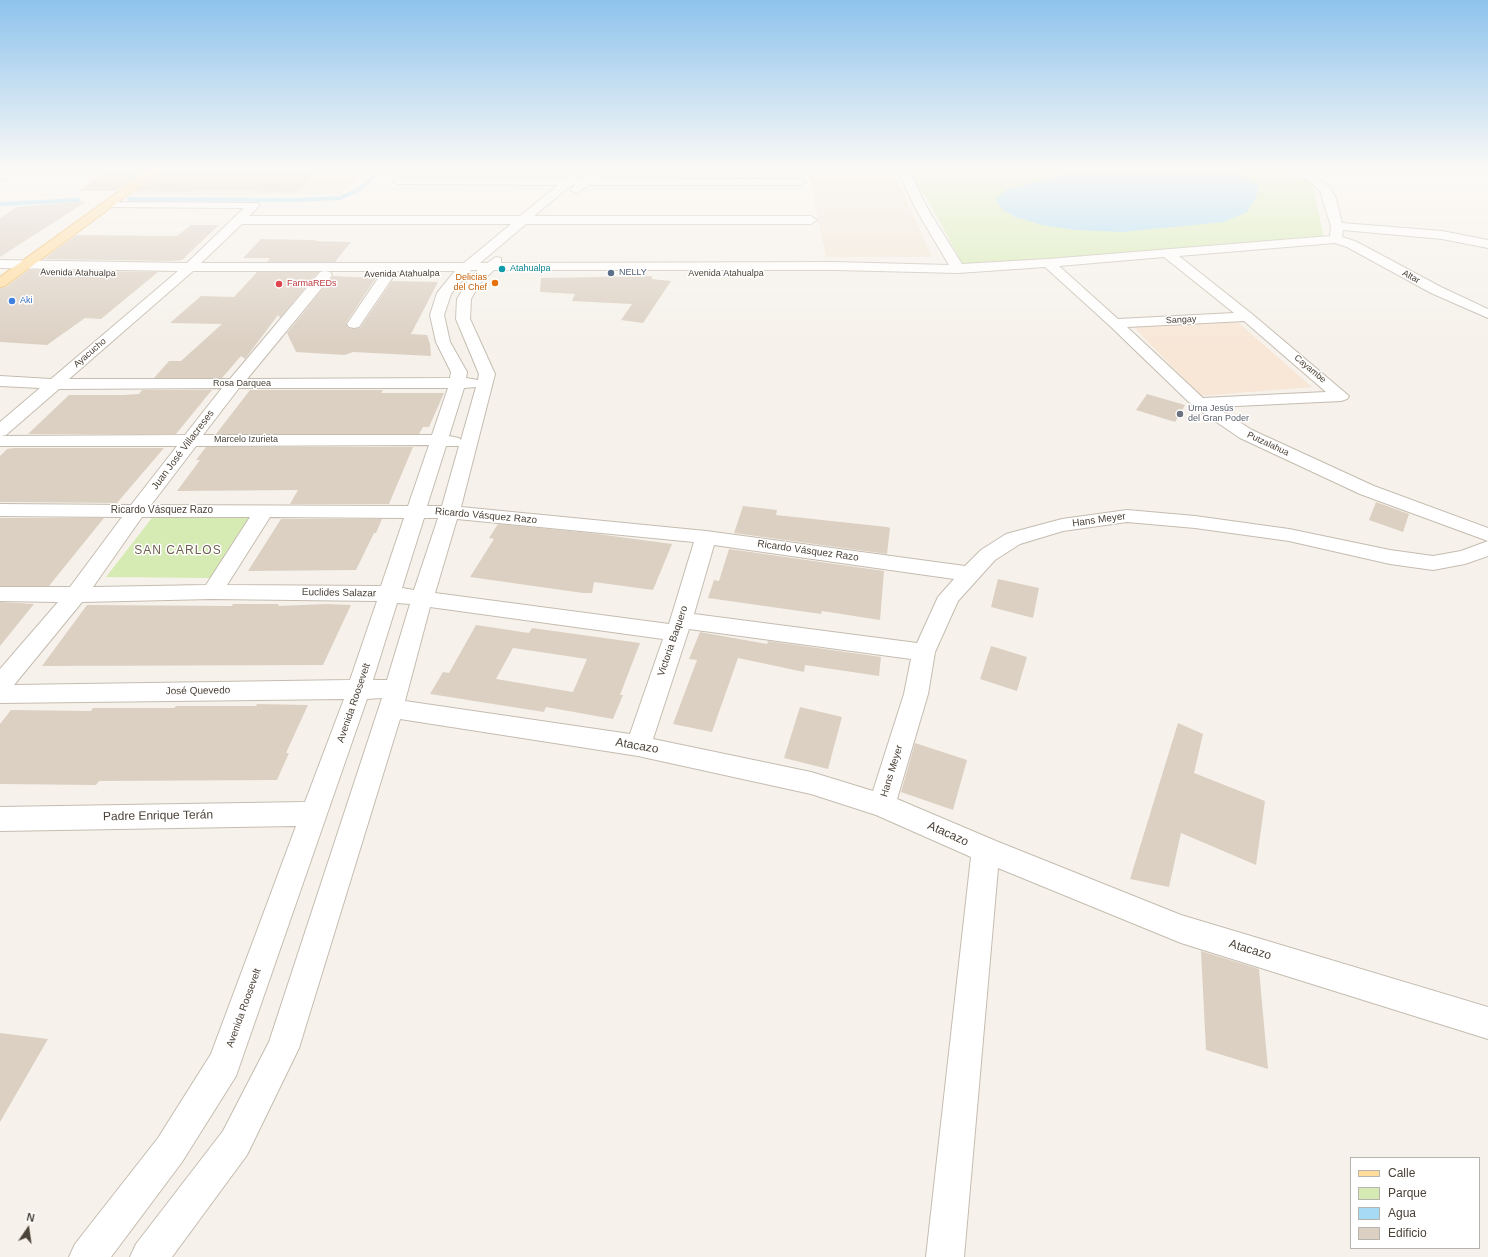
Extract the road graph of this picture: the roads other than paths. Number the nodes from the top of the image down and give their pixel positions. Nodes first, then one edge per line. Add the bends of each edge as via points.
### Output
1 (64, 227) edge
2 (73, 227) edge
3 (231, 227) edge
4 (517, 227) edge
5 (535, 227) edge
6 (931, 227) edge
7 (1335, 227) edge
8 (531, 230) dead end
9 (1336, 232) junction
10 (1488, 244) edge
11 (1166, 253) junction
12 (503, 256) dead end
13 (1048, 263) junction
14 (7, 268) edge
15 (476, 269) junction
16 (952, 269) junction
17 (185, 271) junction
18 (388, 274) junction
19 (325, 275) junction
20 (0, 282) edge
21 (1488, 314) edge
22 (1247, 317) junction
23 (1115, 323) junction
24 (354, 324) dead end
25 (0, 381) edge
26 (457, 382) junction
27 (485, 383) junction
28 (53, 384) junction
29 (234, 384) junction
30 (1199, 403) junction
31 (0, 431) edge
32 (190, 440) junction
33 (439, 440) junction
34 (0, 441) edge
35 (468, 445) junction
36 (0, 510) edge
37 (137, 510) junction
38 (264, 511) junction
39 (417, 512) junction
40 (450, 512) junction
41 (1488, 535) edge
42 (706, 537) junction
43 (1488, 548) edge
44 (969, 574) junction
45 (212, 592) junction
46 (0, 594) edge
47 (389, 594) junction
48 (76, 595) junction
49 (422, 599) junction
50 (678, 626) junction
51 (924, 652) junction
52 (0, 685) edge
53 (359, 689) junction
54 (0, 694) edge
55 (394, 698) junction
56 (638, 746) junction
57 (882, 805) junction
58 (315, 814) junction
59 (0, 819) edge
60 (986, 850) junction
61 (1488, 1023) edge
62 (88, 1257) edge
63 (149, 1257) edge
64 (945, 1257) edge

1 - 14 main road
2 - 14 main road
3 - 17 street, Ayacucho
4 - 15 street, Avenida Roosevelt
5 - 8 street
6 - 16 street
7 - 9 street
9 - 10 street, Avenida Atahualpa via 1442,235
9 - 11 street, Avenida Atahualpa
9 - 21 street, Altar via 1351,244 1436,290
11 - 13 street, Avenida Atahualpa
11 - 22 street, Cayambe
12 - 15 street, Avenida Roosevelt
13 - 16 street, Avenida Atahualpa
13 - 23 street, Putzalahua
14 - 17 street, Avenida Atahualpa
14 - 20 main road
15 - 16 street, Avenida Atahualpa via 912,274
15 - 17 street, Avenida Atahualpa
15 - 18 street, Avenida Atahualpa
15 - 26 street, Avenida Roosevelt via 444,293 437,315 443,342 459,372
15 - 27 street, Avenida Roosevelt via 475,281 464,298 463,319 488,374
17 - 19 street, Avenida Atahualpa
17 - 28 street, Ayacucho
18 - 19 street, Avenida Atahualpa
18 - 24 street
19 - 29 street, Juan José Villacreses
22 - 23 street, Sangay
22 - 30 street, Cayambe via 1341,396
23 - 30 street, Putzalahua
25 - 28 street, Rosa Darquea
26 - 27 street, Rosa Darquea
26 - 29 street, Rosa Darquea
26 - 33 street, Avenida Roosevelt via 456,396
27 - 35 street, Avenida Roosevelt
28 - 29 street, Rosa Darquea
28 - 31 street, Ayacucho
29 - 32 street, Juan José Villacreses
30 - 41 street, Putzalahua via 1246,434 1367,490
32 - 33 street, Marcelo Izurieta
32 - 34 street, Marcelo Izurieta
32 - 37 street, Juan José Villacreses
33 - 35 street, Marcelo Izurieta
33 - 39 street, Avenida Roosevelt
35 - 40 street, Avenida Roosevelt
36 - 37 street, Ricardo Vásquez Razo
37 - 38 street, Ricardo Vásquez Razo
37 - 48 street, Juan José Villacreses
38 - 39 street, Ricardo Vásquez Razo
38 - 45 street
39 - 40 street, Ricardo Vásquez Razo
39 - 47 street, Avenida Roosevelt
40 - 42 street, Ricardo Vásquez Razo
40 - 49 street, Avenida Roosevelt
42 - 44 street, Ricardo Vásquez Razo
42 - 50 street, Victoria Baquero
43 - 44 street, Hans Meyer via 1465,557 1433,562 1390,557 1289,535 1127,516 1062,525 1013,539 988,554
44 - 51 street, Hans Meyer via 949,597
45 - 47 street, Euclides Salazar
45 - 48 street, Euclides Salazar
46 - 48 street, Euclides Salazar
47 - 49 street, Euclides Salazar
47 - 53 street, Avenida Roosevelt
48 - 52 street, Juan José Villacreses
49 - 50 street, Euclides Salazar
49 - 55 street, Avenida Roosevelt
50 - 51 street, Euclides Salazar
50 - 56 street, Victoria Baquero
51 - 57 street, Hans Meyer via 916,694
53 - 54 street, José Quevedo
53 - 55 street, José Quevedo
53 - 58 street, Avenida Roosevelt
55 - 56 street, Atacazo
55 - 63 street, Avenida Roosevelt via 284,1048 235,1143
56 - 57 street, Atacazo via 811,783
57 - 60 street, Atacazo
58 - 59 street, Padre Enrique Terán
58 - 62 street, Avenida Roosevelt via 224,1064 170,1150
60 - 61 street, Atacazo via 1182,929
60 - 64 street

